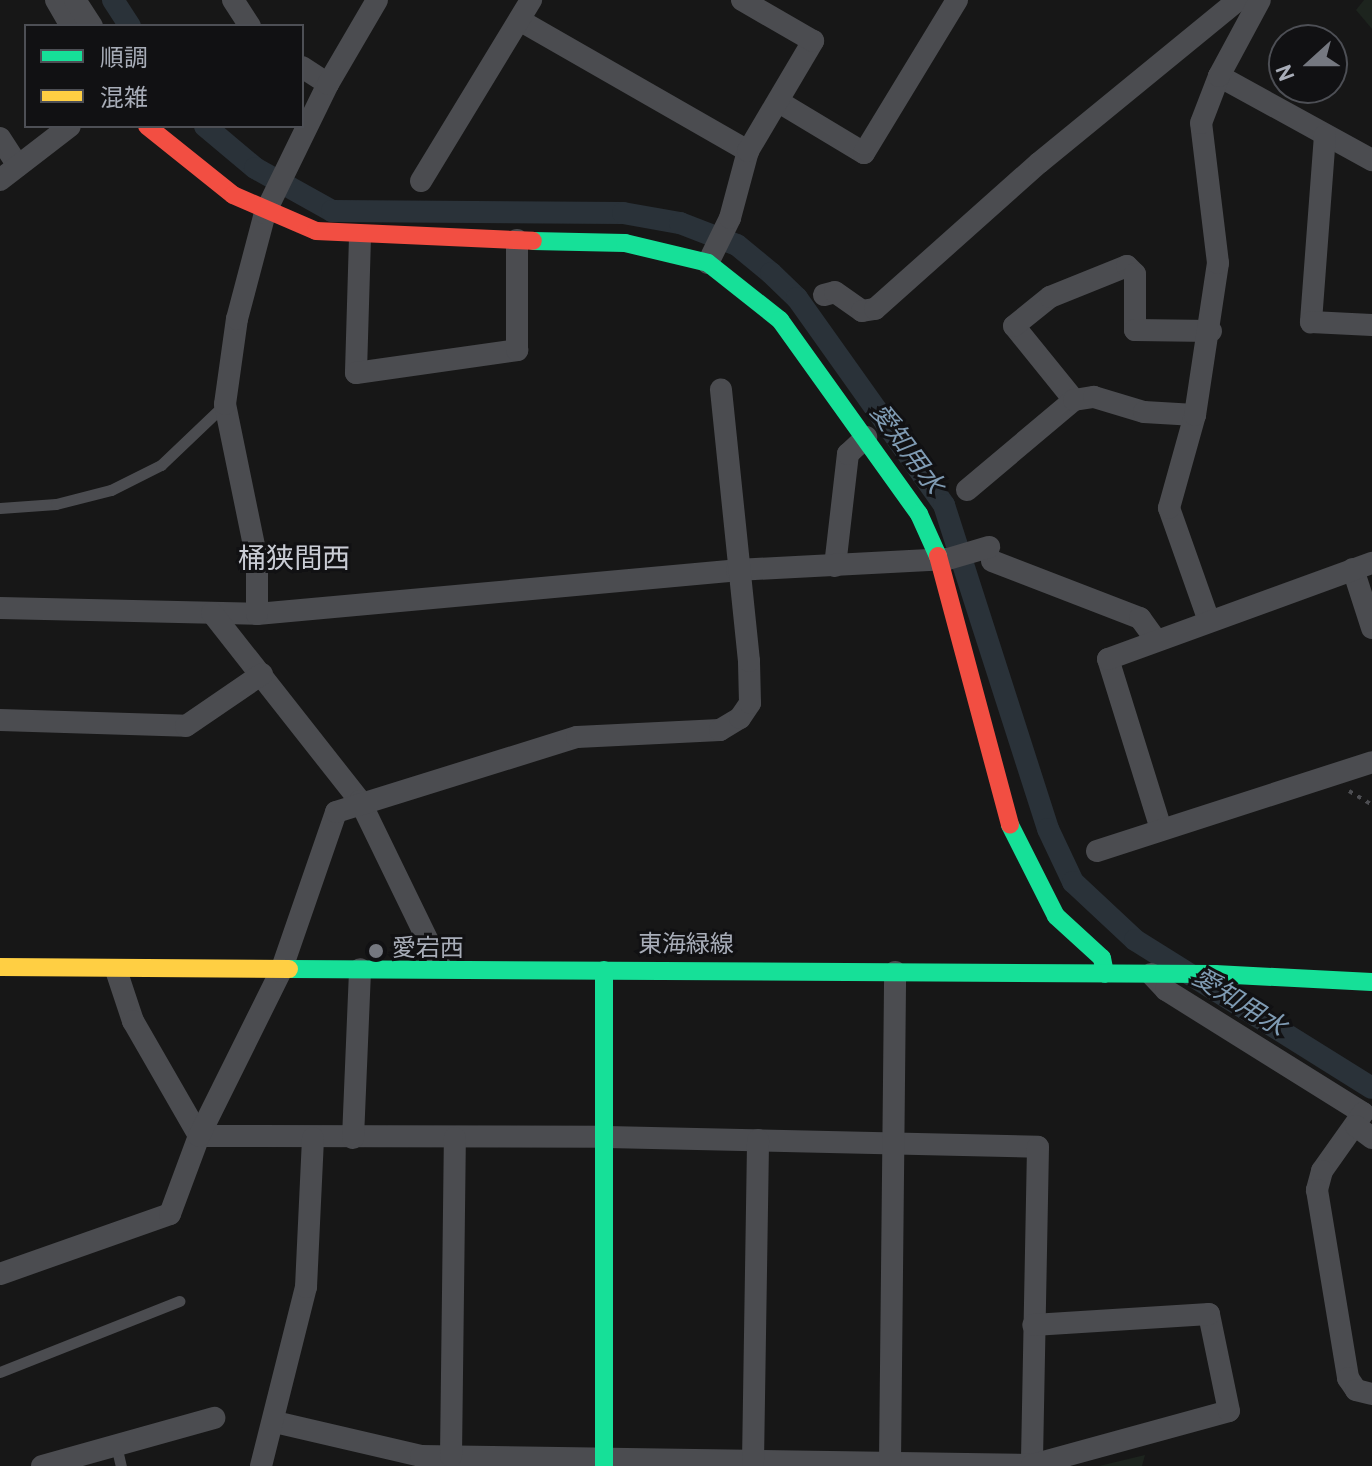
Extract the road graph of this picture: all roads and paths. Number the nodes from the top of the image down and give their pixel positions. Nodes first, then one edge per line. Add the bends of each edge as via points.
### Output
1 (56, 0) edge
2 (75, 0) edge
3 (233, 0) edge
4 (377, 0) edge
5 (531, 0) edge
6 (742, 0) edge
7 (957, 0) edge
8 (1238, 0) edge
9 (1260, 0) edge
10 (521, 21) junction
11 (70, 24) edge
12 (91, 24) edge
13 (249, 24) edge
14 (304, 68) edge
15 (1219, 76) junction
16 (328, 84) junction
17 (779, 102) junction
18 (67, 128) edge
19 (156, 130) edge
20 (1325, 135) junction
21 (0, 138) edge
22 (748, 151) junction
23 (1372, 160) edge
24 (9, 173) edge
25 (421, 181) dead end
26 (268, 207) junction
27 (360, 237) junction
28 (517, 240) junction
29 (708, 263) junction
30 (824, 295) dead end
31 (1372, 325) edge
32 (1211, 331) junction
33 (721, 389) dead end
34 (1074, 400) junction
35 (225, 404) junction
36 (1195, 415) junction
37 (866, 437) junction
38 (967, 490) dead end
39 (0, 508) edge
40 (943, 559) junction
41 (835, 566) junction
42 (1362, 566) edge
43 (737, 570) junction
44 (0, 608) edge
45 (212, 613) junction
46 (257, 614) junction
47 (1209, 621) junction
48 (1372, 628) edge
49 (1156, 640) junction
50 (262, 674) junction
51 (0, 720) edge
52 (1372, 762) edge
53 (360, 801) junction
54 (1161, 829) junction
55 (1097, 851) dead end
56 (440, 966) junction
57 (0, 967) edge
58 (360, 969) junction
59 (116, 970) junction
60 (604, 970) junction
61 (281, 971) junction
62 (895, 972) junction
63 (1105, 974) junction
64 (1155, 974) junction
65 (1372, 982) edge
66 (1364, 1132) edge
67 (199, 1136) junction
68 (607, 1137) junction
69 (313, 1138) junction
70 (353, 1138) junction
71 (455, 1138) junction
72 (758, 1140) junction
73 (893, 1144) junction
74 (0, 1274) edge
75 (179, 1301) dead end
76 (1033, 1325) junction
77 (0, 1372) edge
78 (1372, 1394) edge
79 (214, 1418) dead end
80 (275, 1422) junction
81 (119, 1456) edge
82 (451, 1456) junction
83 (753, 1462) junction
84 (604, 1463) edge
85 (890, 1463) junction
86 (1032, 1465) edge
87 (42, 1466) edge
88 (261, 1466) edge

1 - 11 street
2 - 12 street
3 - 13 street
4 - 16 street
5 - 10 street
6 - 17 street via 813,41
7 - 17 street via 864,153
8 - 30 street via 1039,163 875,309 862,311 835,292
9 - 15 street
10 - 22 street
10 - 25 street
14 - 16 street
15 - 20 street
15 - 32 street via 1201,123 1218,263
16 - 26 street
17 - 22 street
18 - 24 street
19 - 26 street via 233,195
20 - 23 street
20 - 31 street via 1311,322
21 - 24 street
22 - 29 street via 730,218
26 - 27 street via 316,231
26 - 35 street via 237,319
27 - 28 street
27 - 28 street via 356,373 517,350
28 - 29 street via 625,243
29 - 37 street via 780,320
32 - 34 street via 1135,330 1135,274 1127,266 1050,297 1014,326
32 - 36 street
33 - 43 street
34 - 36 street via 1094,397 1144,412
34 - 38 street
35 - 39 lane via 161,465 111,490 56,504
35 - 46 street via 257,560
36 - 47 street via 1169,508
37 - 40 street
37 - 41 street via 848,454
40 - 41 street
40 - 49 street via 990,554 1140,618
40 - 63 street via 1014,840 1056,916 1102,958
41 - 43 street
42 - 47 street
42 - 48 street
43 - 46 street
43 - 53 street via 750,703 740,718 720,730 577,737
44 - 45 street
45 - 46 street
45 - 50 street
47 - 49 street
49 - 54 street via 1108,659
50 - 51 street via 186,726
50 - 53 street
52 - 54 street
53 - 56 street
53 - 61 street via 336,812
54 - 55 street
56 - 58 street, 東海緑線
56 - 60 street, 東海緑線
57 - 59 street, 東海緑線
58 - 61 street, 東海緑線
58 - 70 street
59 - 61 street, 東海緑線
59 - 67 street via 133,1021
60 - 62 street, 東海緑線
60 - 68 street
61 - 67 street
62 - 63 street, 東海緑線
62 - 73 street
63 - 64 street, 東海緑線
64 - 65 street, 東海緑線
64 - 66 street via 1166,990 1363,1113
66 - 78 street via 1322,1171 1317,1190 1348,1378 1356,1390
67 - 69 street
67 - 74 street via 170,1214
68 - 71 street
68 - 72 street
68 - 84 street
69 - 70 street
69 - 80 street via 306,1287
70 - 71 street
71 - 82 street
72 - 73 street
72 - 83 street
73 - 76 street via 1038,1147
73 - 85 street
75 - 77 lane
76 - 86 street
76 - 86 street via 1209,1314 1229,1411
79 - 81 street
80 - 82 street via 421,1456
80 - 88 street
81 - 87 street
82 - 84 street
83 - 84 street
83 - 85 street
85 - 86 street

